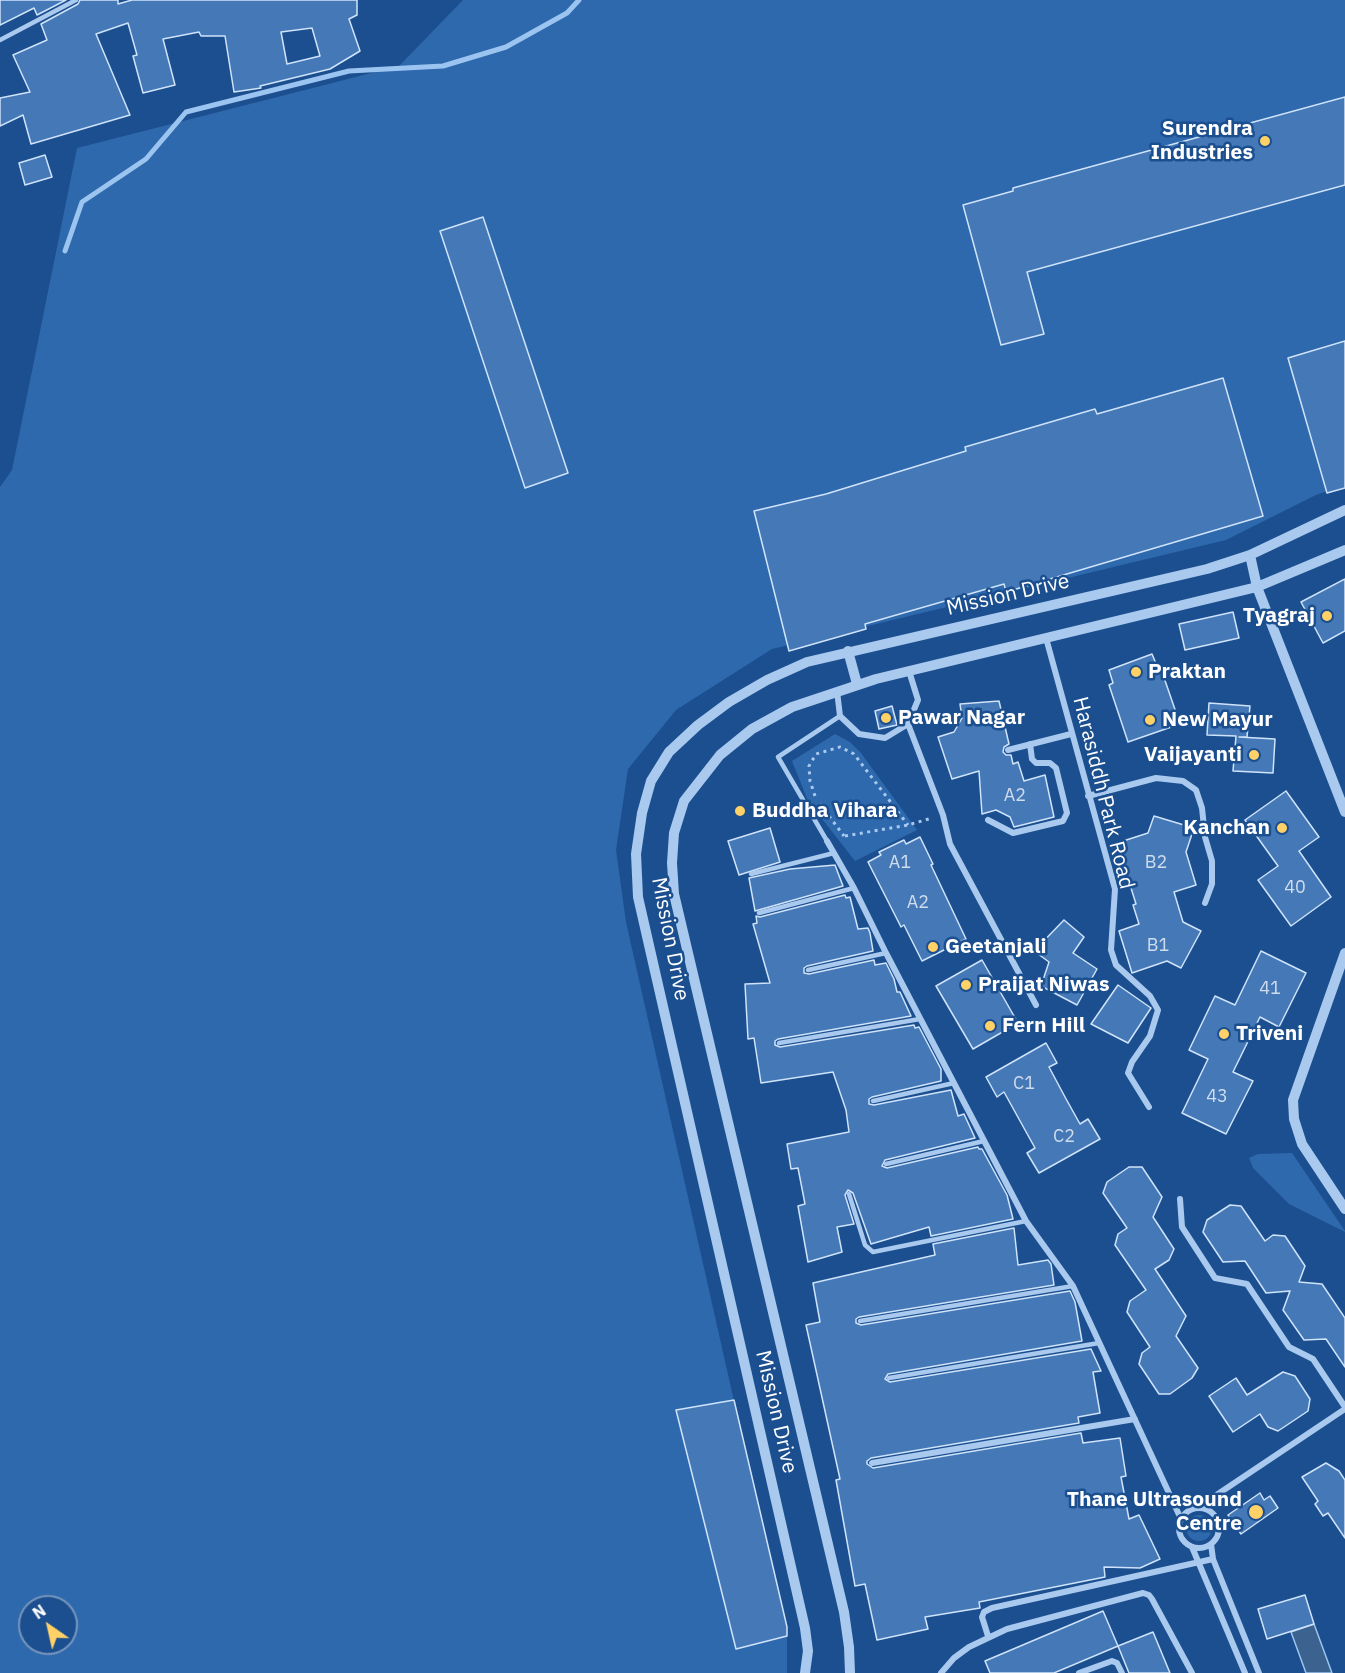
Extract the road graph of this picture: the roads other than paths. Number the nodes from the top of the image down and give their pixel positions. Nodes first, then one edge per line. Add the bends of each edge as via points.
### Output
1 (76, 0) edge
2 (0, 40) edge
3 (1345, 510) edge
4 (1345, 550) edge
5 (1250, 555) junction
6 (1257, 586) junction
7 (1046, 638) junction
8 (848, 651) junction
9 (909, 671) junction
10 (857, 684) junction
11 (837, 691) junction
12 (840, 716) junction
13 (908, 724) junction
14 (1071, 734) junction
15 (1030, 744) junction
16 (1008, 750) dead end
17 (1088, 796) junction
18 (1345, 812) edge
19 (988, 820) dead end
20 (827, 841) joint
21 (834, 853) junction
22 (751, 874) dead end
23 (854, 888) junction
24 (1205, 903) dead end
25 (759, 913) dead end
26 (886, 952) junction
27 (1345, 953) edge
28 (808, 969) dead end
29 (1036, 1005) dead end
30 (921, 1019) junction
31 (779, 1043) dead end
32 (954, 1083) junction
33 (873, 1101) dead end
34 (1149, 1107) dead end
35 (984, 1141) junction
36 (886, 1164) dead end
37 (849, 1194) dead end
38 (1180, 1199) dead end
39 (1345, 1209) edge
40 (1026, 1221) junction
41 (1073, 1286) junction
42 (860, 1321) dead end
43 (1099, 1343) junction
44 (889, 1378) dead end
45 (1345, 1408) edge
46 (1135, 1419) junction
47 (872, 1463) dead end
48 (1197, 1508) junction
49 (1181, 1519) junction
50 (1211, 1544) junction
51 (1192, 1546) junction
52 (1213, 1559) junction
53 (1198, 1562) junction
54 (988, 1636) junction
55 (805, 1673) edge
56 (850, 1673) edge
57 (941, 1673) edge
58 (1078, 1673) edge
59 (1122, 1673) edge
60 (1192, 1673) edge
61 (1245, 1673) edge
62 (1259, 1673) edge

1 - 2 lane
3 - 5 street, Mission Drive
4 - 6 street, Mission Drive
5 - 6 street
5 - 8 street, Mission Drive via 1207,569
6 - 7 street, Mission Drive
6 - 18 street
7 - 9 street, Mission Drive
7 - 14 street, Harasiddh Park Road
8 - 10 street
8 - 55 street, Mission Drive via 807,662 767,680 729,702 669,752 651,782 636,854 638,897 805,1628
9 - 10 street, Mission Drive
9 - 13 street via 918,700
10 - 11 street, Mission Drive
11 - 12 street
11 - 56 street, Mission Drive via 778,714 720,755 684,801 674,832 672,863 674,894 844,1612
12 - 13 street via 859,734 885,738
12 - 20 lane via 778,757
13 - 29 street via 950,844
14 - 15 street
14 - 17 street, Harasiddh Park Road
15 - 16 street
15 - 19 street via 1036,763 1050,763 1056,768 1067,813 1063,821 1013,833
17 - 24 street via 1156,778 1184,781 1196,790 1212,861 1212,884
17 - 34 street, Harasiddh Park Road via 1115,889 1111,950 1116,966 1150,996 1158,1010 1150,1036 1128,1073
20 - 21 street
21 - 22 lane
21 - 23 street
23 - 25 lane
23 - 26 street
26 - 28 lane
26 - 30 street
27 - 39 street via 1293,1100 1302,1144
30 - 31 lane
30 - 32 street
32 - 33 lane
32 - 35 street
35 - 36 lane
35 - 40 street
37 - 40 lane via 866,1245 873,1252
38 - 45 street via 1182,1227 1215,1278 1247,1284 1289,1347 1313,1359
40 - 41 street
41 - 42 lane
41 - 43 street
43 - 44 lane
43 - 46 street
45 - 48 street
46 - 47 street
46 - 49 street
48 - 49 street via 1190,1509
48 - 50 street via 1209,1510 1218,1520 1219,1533
49 - 51 street via 1180,1532
50 - 51 street
50 - 52 street
51 - 53 street
52 - 53 street
52 - 62 street
53 - 54 street via 992,1608 982,1617
53 - 61 street
54 - 57 street via 954,1658
54 - 60 street via 1143,1593 1152,1599
58 - 59 street via 1112,1661

